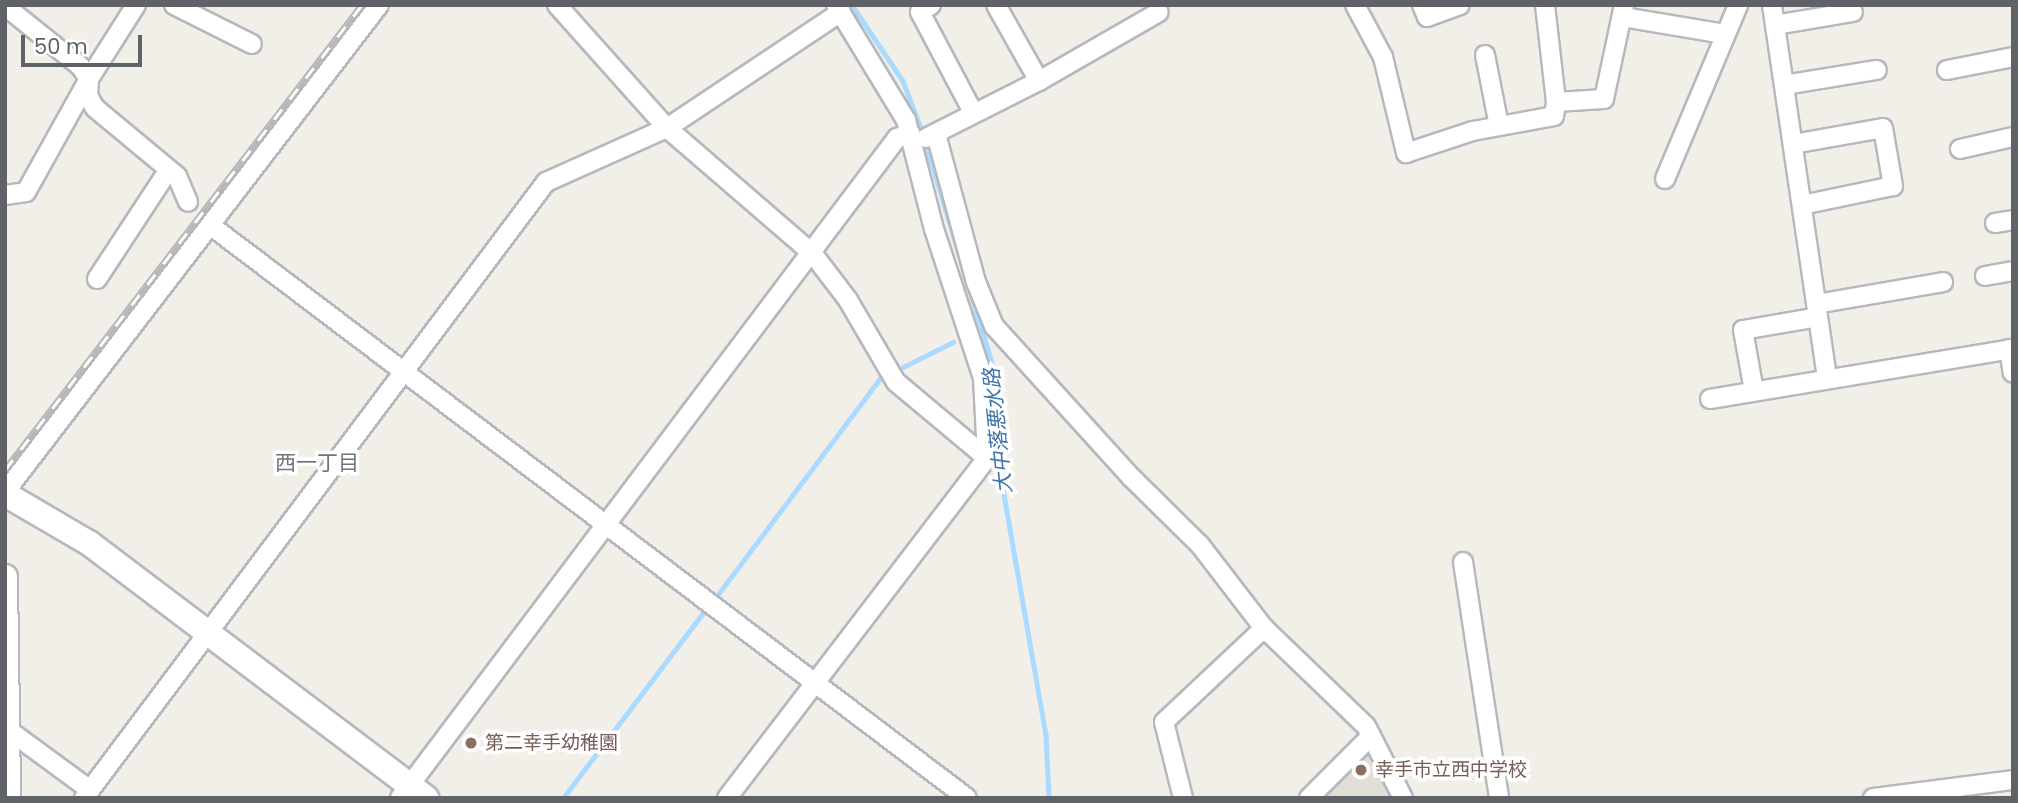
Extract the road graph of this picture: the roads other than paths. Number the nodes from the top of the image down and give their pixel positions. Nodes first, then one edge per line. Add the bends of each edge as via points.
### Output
1 (136, 5) edge
2 (174, 5) edge
3 (379, 5) edge
4 (557, 5) edge
5 (931, 5) edge
6 (996, 5) edge
7 (1355, 5) edge
8 (1422, 5) edge
9 (1460, 5) edge
10 (1545, 5) edge
11 (1738, 5) edge
12 (1772, 5) edge
13 (5, 6) edge
14 (838, 9) edge
15 (1623, 11) edge
16 (1159, 12) dead end
17 (1853, 12) dead end
18 (1775, 26) junction
19 (1725, 34) junction
20 (252, 44) dead end
21 (1485, 55) dead end
22 (2013, 57) edge
23 (1877, 70) dead end
24 (1947, 70) dead end
25 (89, 79) junction
26 (1039, 81) junction
27 (1784, 85) junction
28 (1556, 102) junction
29 (974, 114) junction
30 (1499, 127) junction
31 (667, 128) junction
32 (923, 137) junction
33 (2013, 137) edge
34 (1793, 144) junction
35 (1960, 149) dead end
36 (168, 171) junction
37 (1665, 179) dead end
38 (5, 195) edge
39 (188, 202) dead end
40 (1802, 205) junction
41 (210, 225) junction
42 (813, 254) junction
43 (2013, 271) edge
44 (1985, 276) dead end
45 (97, 279) dead end
46 (1943, 282) dead end
47 (1817, 311) junction
48 (2011, 349) edge
49 (404, 372) junction
50 (2013, 373) edge
51 (1827, 379) junction
52 (1754, 391) junction
53 (1710, 399) dead end
54 (987, 458) junction
55 (5, 493) edge
56 (607, 524) junction
57 (1463, 562) dead end
58 (5, 577) edge
59 (1264, 628) junction
60 (207, 635) junction
61 (815, 682) junction
62 (7, 729) junction
63 (1371, 736) junction
64 (2013, 780) edge
65 (87, 794) edge
66 (412, 794) edge
67 (8, 798) edge
68 (727, 798) edge
69 (967, 798) edge
70 (1183, 798) edge
71 (1309, 798) edge
72 (1403, 798) edge
73 (1499, 798) edge
74 (1873, 798) edge

1 - 25 street
2 - 20 street
3 - 41 street
4 - 31 street
5 - 29 street via 920,12
6 - 26 street
7 - 30 street via 1383,57 1406,153
8 - 9 street via 1427,17
10 - 28 street
11 - 19 street
12 - 18 street
13 - 25 street via 80,66
14 - 31 street
14 - 32 street
15 - 19 street
15 - 28 street via 1604,99
16 - 26 street
17 - 18 street
18 - 27 street
19 - 37 street
21 - 30 street
22 - 24 street
23 - 27 street
25 - 36 street via 88,96 106,121
25 - 38 street via 26,192
26 - 29 street
27 - 34 street
28 - 30 street via 1553,116
29 - 32 street
31 - 42 street
31 - 49 street via 546,182
32 - 42 street via 897,138
32 - 54 street via 934,229 983,378
32 - 59 street via 994,326 1131,477 1200,545
33 - 35 street
34 - 40 street
34 - 40 street via 1883,128 1893,186
36 - 39 street via 177,176
36 - 45 street
40 - 47 street
41 - 49 street
41 - 55 street
42 - 54 street via 848,300 897,382
42 - 56 street
43 - 44 street
46 - 47 street
47 - 51 street
47 - 52 street via 1743,330
48 - 50 street
48 - 51 street
49 - 56 street
49 - 60 street
51 - 52 street
52 - 53 street
54 - 61 street
55 - 60 street via 89,543
56 - 61 street
56 - 66 street
57 - 73 street
58 - 62 street
59 - 63 street via 1330,688
59 - 70 street via 1164,722
60 - 65 street
60 - 66 street
61 - 68 street
61 - 69 street
62 - 65 street
62 - 67 street
63 - 71 street
63 - 72 street
64 - 74 street

